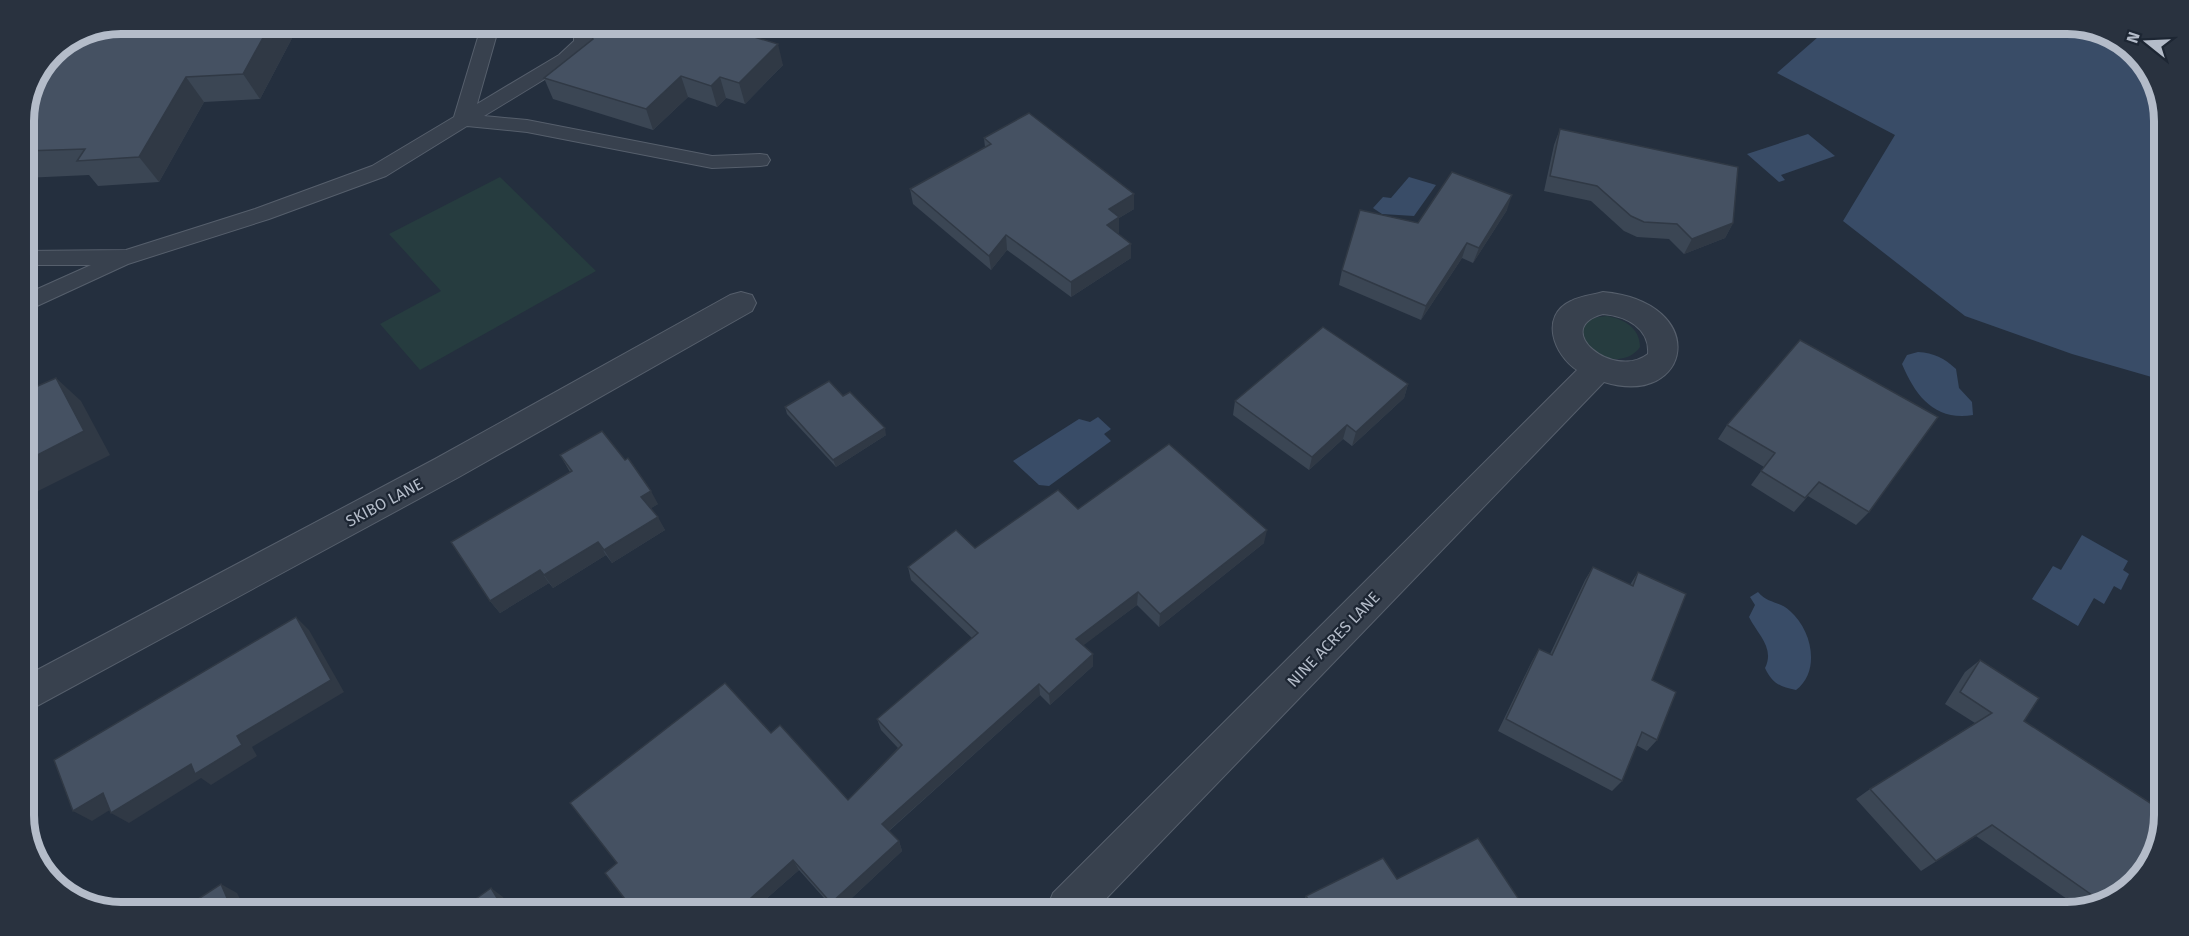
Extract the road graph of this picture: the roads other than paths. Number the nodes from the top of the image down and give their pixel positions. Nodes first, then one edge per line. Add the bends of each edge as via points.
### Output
1 (488, 34) edge
2 (583, 34) edge
3 (463, 120) junction
4 (760, 160) dead end
5 (127, 257) junction
6 (35, 258) edge
7 (35, 299) edge
8 (741, 303) dead end
9 (1598, 369) dead end
10 (35, 690) edge
11 (1074, 902) edge

1 - 3 lane
2 - 3 lane via 583,43 565,58
3 - 4 lane via 527,126 712,162
3 - 5 lane via 379,171
5 - 6 lane
5 - 7 lane
8 - 10 street, SKIBO LANE via 447,468
9 - 11 street, NINE ACRES LANE

